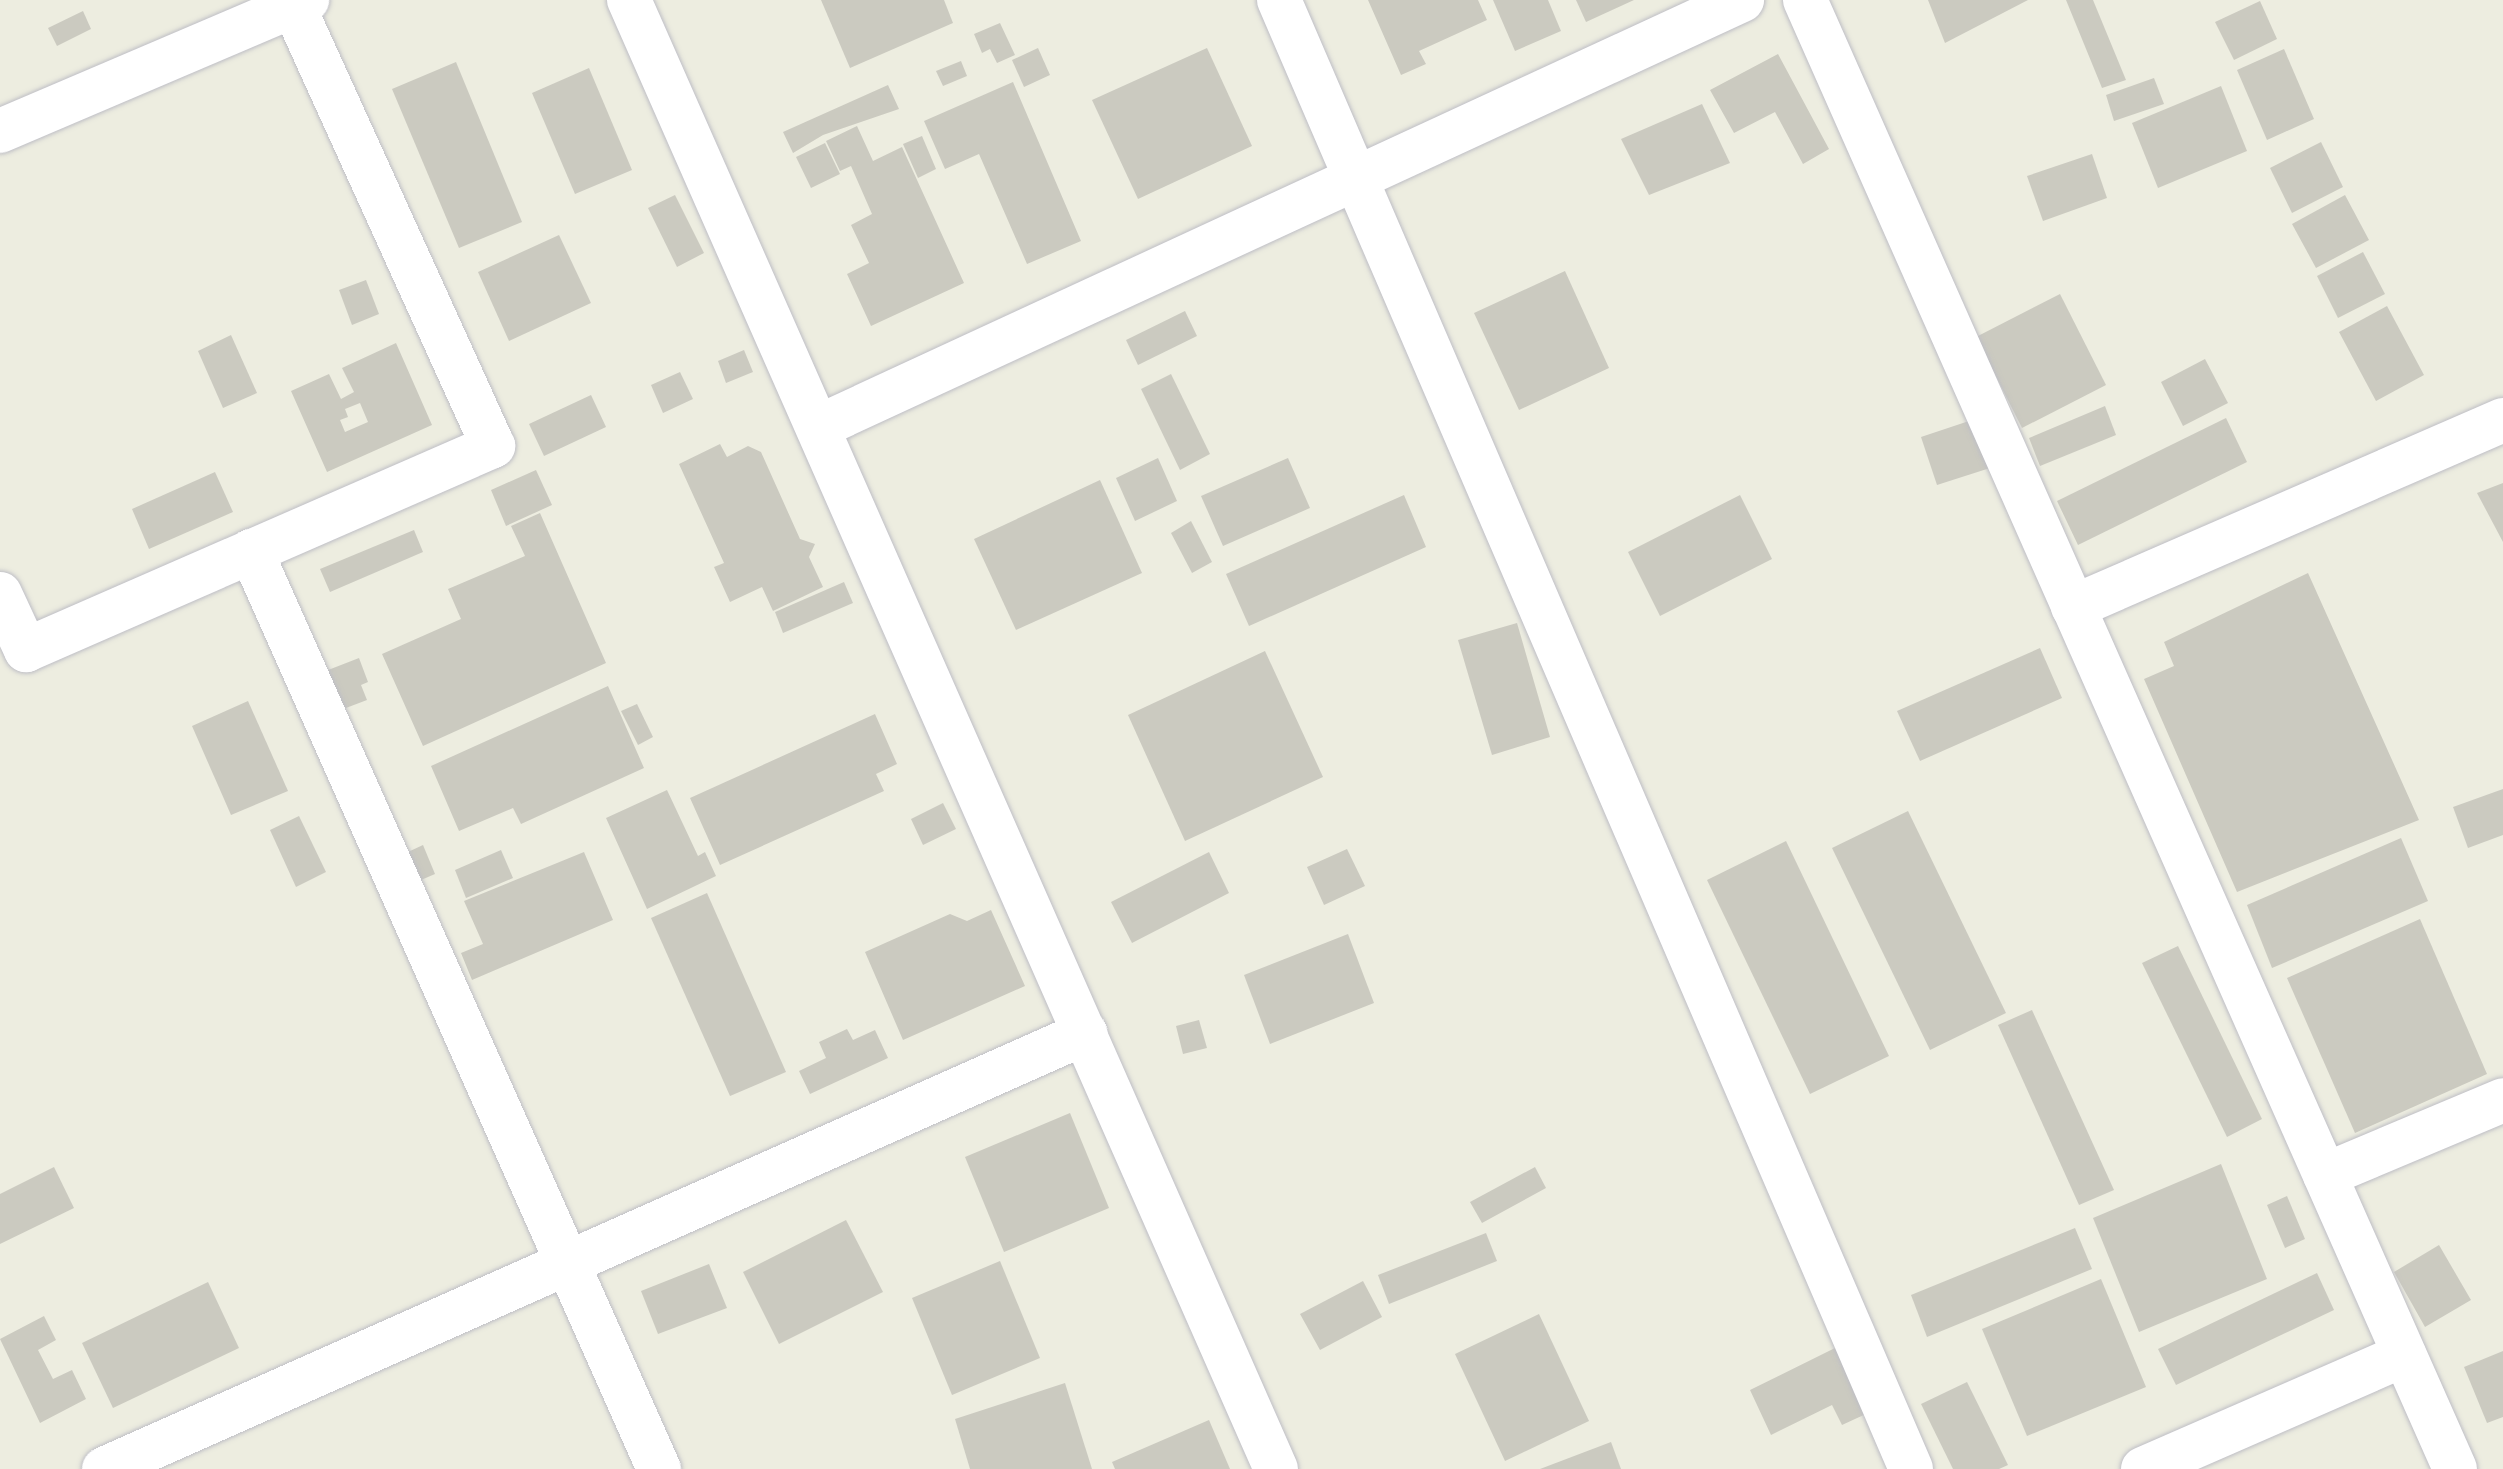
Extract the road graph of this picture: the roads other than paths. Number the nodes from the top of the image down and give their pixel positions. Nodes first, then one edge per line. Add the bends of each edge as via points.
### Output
1 (629, 0) edge
2 (1279, 0) edge
3 (1742, 0) edge
4 (1805, 0) edge
5 (300, 3) edge
6 (0, 131) edge
7 (1354, 178) junction
8 (2503, 420) edge
9 (818, 427) junction
10 (251, 551) junction
11 (0, 594) edge
12 (2073, 607) junction
13 (1085, 1033) junction
14 (2503, 1100) edge
15 (2325, 1175) junction
16 (568, 1263) junction
17 (2404, 1355) junction
18 (104, 1469) edge
19 (659, 1469) edge
20 (1276, 1469) edge
21 (1911, 1469) edge
22 (2143, 1469) edge
23 (2455, 1469) edge

1 - 9 street
2 - 7 street
3 - 7 street
4 - 12 street
5 - 6 street
5 - 10 street via 493,446
7 - 9 street
7 - 21 street
8 - 12 street
9 - 13 street
10 - 11 street via 26,650
10 - 16 street
12 - 15 street
13 - 16 street
13 - 20 street
14 - 15 street
15 - 17 street
16 - 18 street
16 - 19 street
17 - 22 street
17 - 23 street

